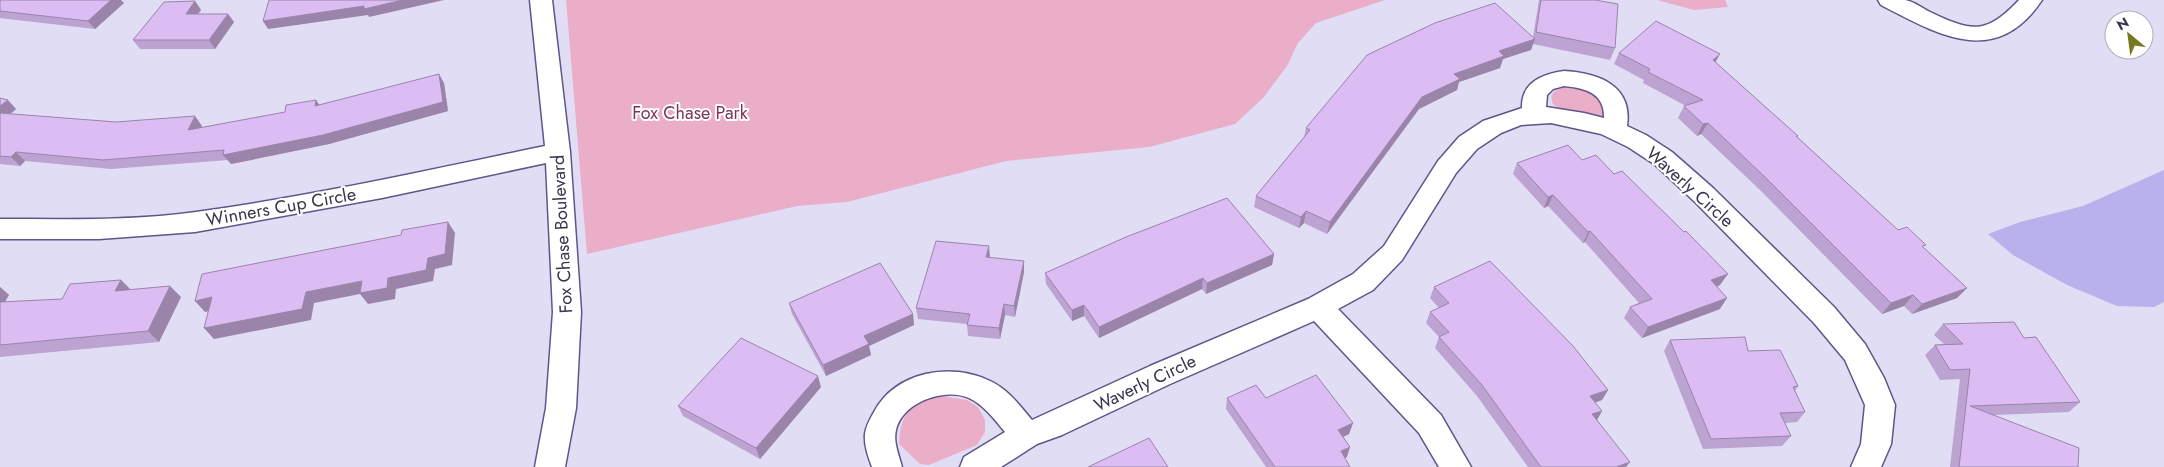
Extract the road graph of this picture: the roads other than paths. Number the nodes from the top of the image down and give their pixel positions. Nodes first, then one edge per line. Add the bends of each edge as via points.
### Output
1 (541, 0) edge
2 (1889, 0) edge
3 (2031, 0) edge
4 (1535, 116) junction
5 (1614, 130) junction
6 (558, 152) junction
7 (0, 229) edge
8 (1318, 307) junction
9 (1026, 435) junction
10 (550, 467) edge
11 (887, 467) edge
12 (975, 467) edge
13 (1456, 467) edge
14 (1866, 467) edge

1 - 6 street, Fox Chase Boulevard
2 - 3 street via 1950,29 1982,34 2004,26
4 - 5 street, Waverly Circle via 1551,115
4 - 5 street via 1533,102 1538,89 1554,79 1577,79 1612,97 1617,115
4 - 8 street, Waverly Circle via 1518,117 1492,127 1468,143 1447,168 1393,253 1363,282
5 - 14 street, Waverly Circle via 1663,158 1704,195 1824,315 1855,352 1880,405 1876,444
6 - 7 street, Winners Cup Circle via 382,189 195,222 99,229
6 - 10 street, Fox Chase Boulevard via 567,312 561,408
8 - 9 street, Waverly Circle
8 - 13 street via 1430,424
9 - 11 street via 981,389 955,382 924,386 897,403 882,426 880,440
9 - 12 street, Waverly Circle

